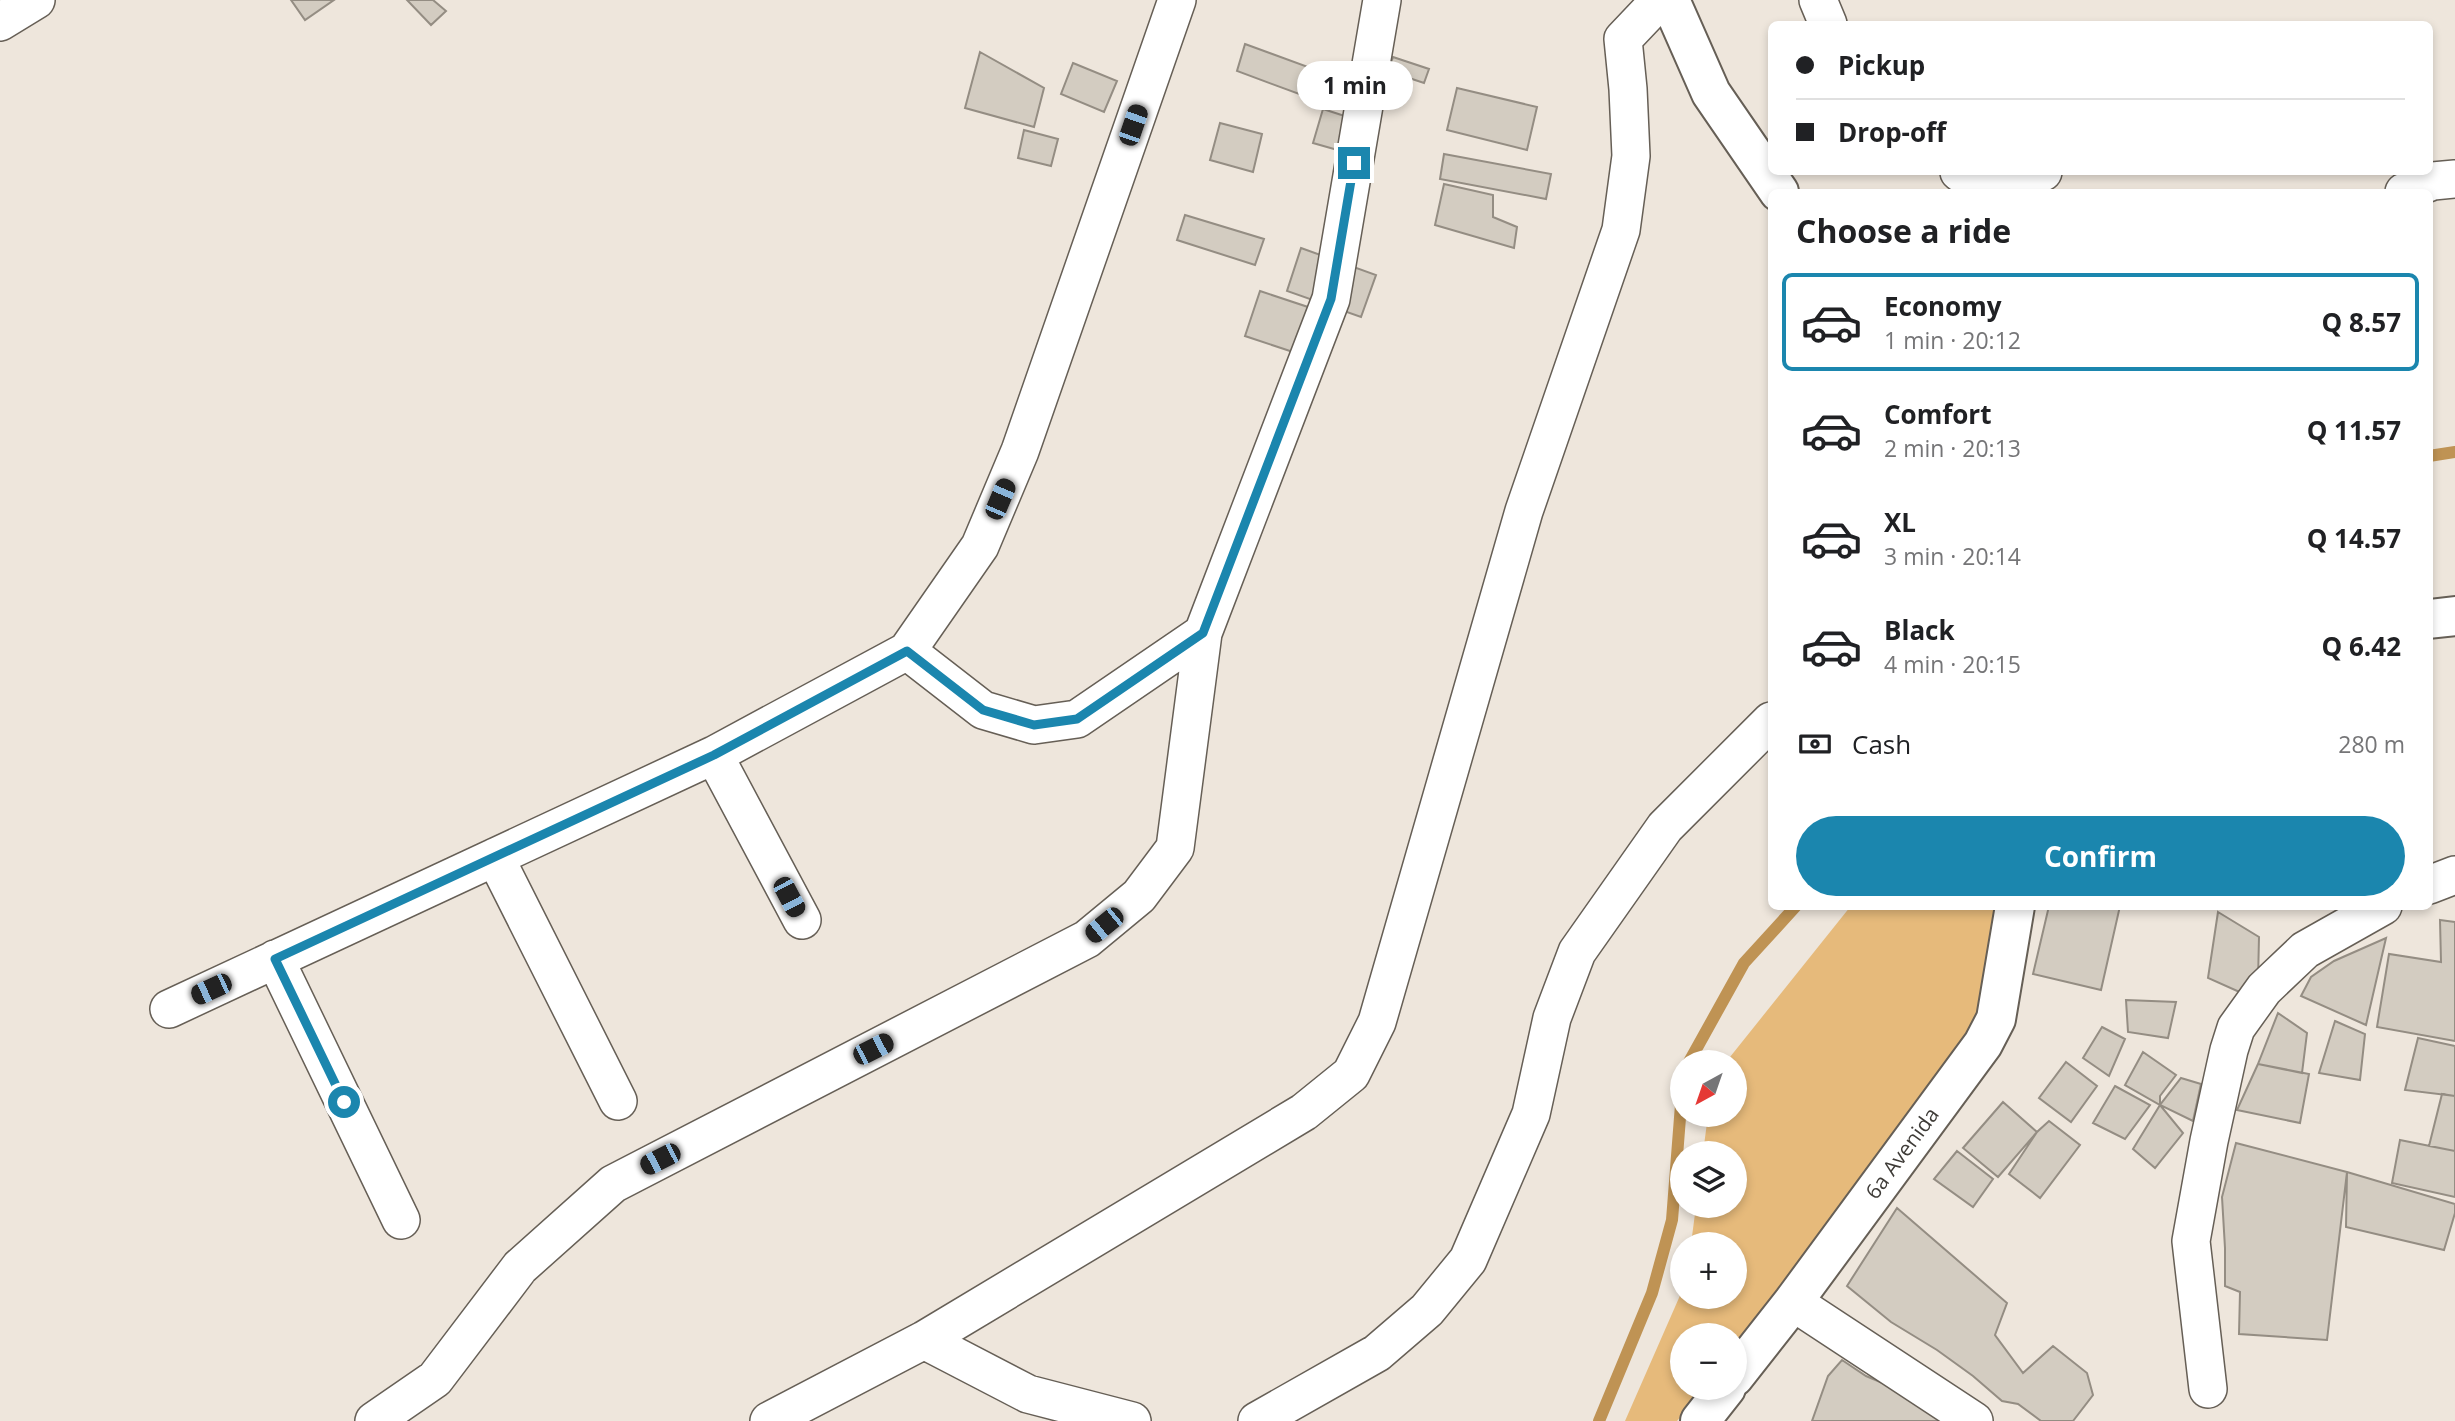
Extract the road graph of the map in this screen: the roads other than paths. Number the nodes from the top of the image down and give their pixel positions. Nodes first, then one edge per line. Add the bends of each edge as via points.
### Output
1 (36, 0) edge
2 (1177, 0) edge
3 (1382, 0) edge
4 (1660, 0) edge
5 (1670, 0) edge
6 (1818, 0) edge
7 (1827, 21) edge
8 (0, 22) edge
9 (1963, 175) edge
10 (2037, 175) edge
11 (2455, 179) edge
12 (1777, 189) edge
13 (1982, 189) edge
14 (2006, 189) edge
15 (2412, 189) edge
16 (2455, 616) edge
17 (2433, 619) edge
18 (1203, 633) junction
19 (907, 651) junction
20 (1768, 723) edge
21 (714, 755) junction
22 (495, 857) junction
23 (2455, 875) edge
24 (2433, 884) edge
25 (2014, 910) edge
26 (2376, 910) edge
27 (802, 920) dead end
28 (275, 959) junction
29 (169, 1009) dead end
30 (618, 1101) dead end
31 (401, 1220) dead end
32 (1793, 1302) junction
33 (924, 1340) junction
34 (1747, 1360) edge
35 (2208, 1389) dead end
36 (1717, 1400) edge
37 (374, 1421) edge
38 (769, 1421) edge
39 (1132, 1421) edge
40 (1257, 1421) edge
41 (1700, 1421) edge
42 (1974, 1421) edge

1 - 8 street
2 - 19 street via 1020,451 980,546
3 - 18 street via 1331,299
4 - 33 street via 1623,39 1631,156 1621,230 1524,512 1377,1022 1351,1074 1304,1112
5 - 12 street via 1711,93
6 - 7 street
9 - 13 street
10 - 14 street
11 - 15 street
16 - 17 street
18 - 19 street via 1077,719 1034,725 983,710
18 - 37 street via 1175,848 1139,896 1087,939 613,1184 520,1267 435,1379
19 - 21 street
20 - 40 street via 1665,827 1577,952 1552,1018 1531,1114 1468,1260 1427,1310 1377,1353
21 - 22 street
21 - 27 street
22 - 28 street
22 - 30 street
23 - 24 street
25 - 32 street, 6a Avenida via 1996,1019 1983,1044
26 - 35 street via 2305,950 2264,989 2236,1028 2191,1241
28 - 29 street
28 - 31 street
32 - 34 street, 6a Avenida
32 - 42 street
33 - 38 street
33 - 39 street via 1028,1394
36 - 41 street

